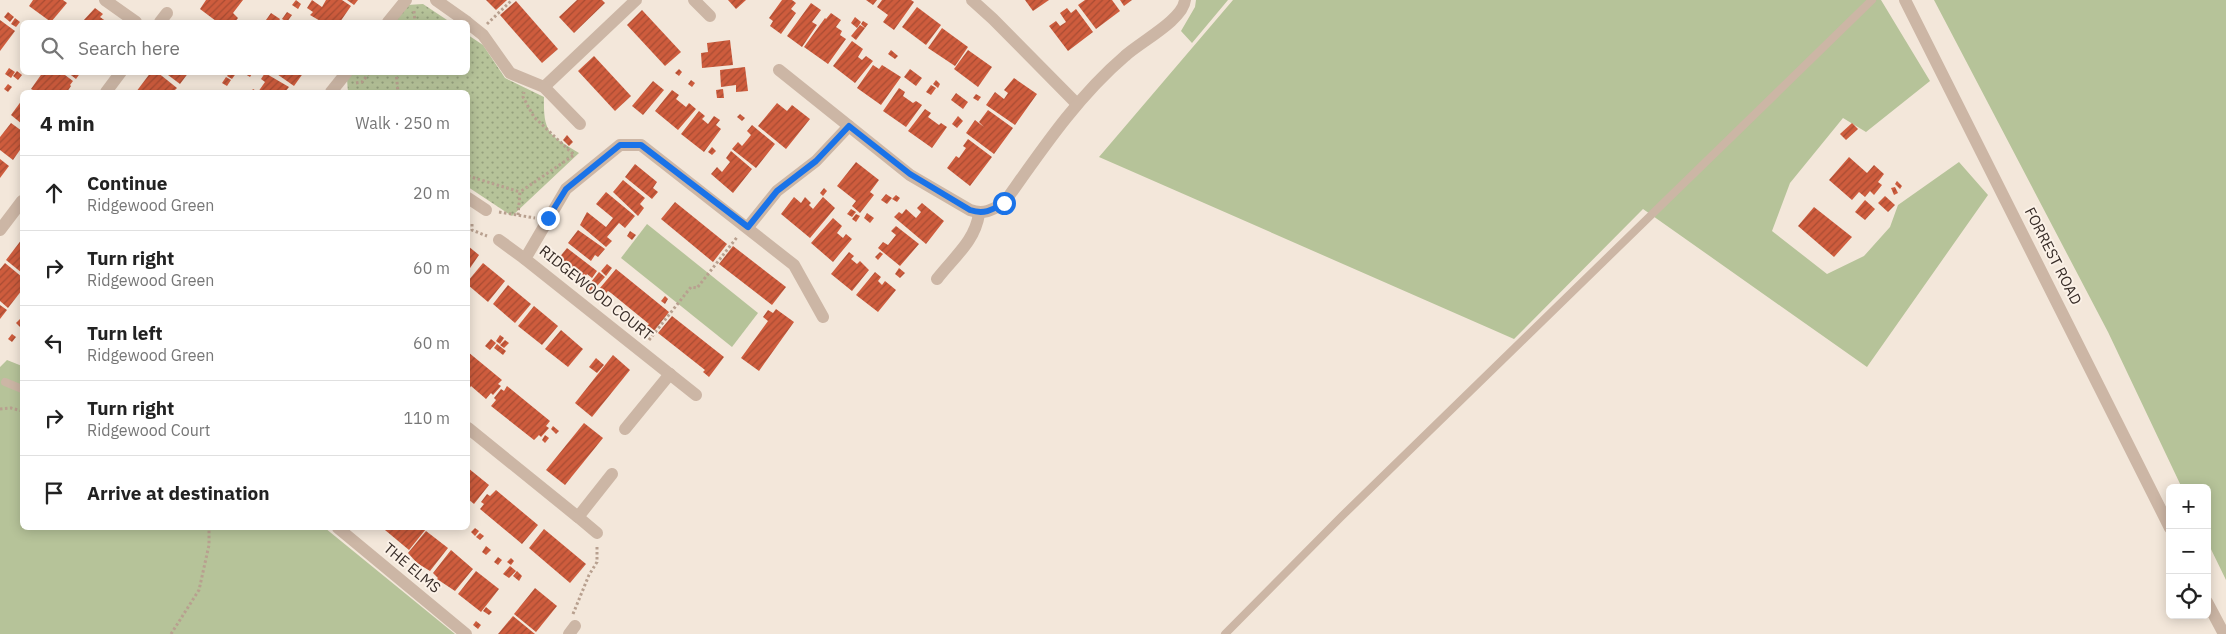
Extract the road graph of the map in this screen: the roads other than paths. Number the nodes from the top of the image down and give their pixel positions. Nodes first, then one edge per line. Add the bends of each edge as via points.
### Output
1 (105, 0) edge
2 (406, 0) edge
3 (436, 0) edge
4 (636, 0) edge
5 (694, 0) edge
6 (972, 0) edge
7 (1185, 0) edge
8 (1872, 0) edge
9 (1905, 0) edge
10 (710, 16) dead end
11 (133, 20) edge
12 (390, 20) edge
13 (463, 20) edge
14 (470, 25) edge
15 (779, 70) dead end
16 (119, 75) edge
17 (345, 75) edge
18 (544, 87) junction
19 (108, 90) edge
20 (336, 90) edge
21 (1076, 103) junction
22 (580, 124) dead end
23 (849, 126) junction
24 (470, 199) edge
25 (20, 205) edge
26 (486, 210) road end
27 (979, 214) junction
28 (747, 226) junction
29 (0, 230) edge
30 (499, 240) road end
31 (525, 258) junction
32 (937, 279) dead end
33 (823, 317) dead end
34 (670, 374) junction
35 (6, 382) dead end
36 (20, 388) edge
37 (696, 395) dead end
38 (625, 429) dead end
39 (470, 430) edge
40 (612, 474) dead end
41 (578, 517) junction
42 (2166, 520) edge
43 (340, 530) edge
44 (597, 533) road end
45 (2211, 610) edge
46 (466, 634) edge
47 (1225, 634) edge
48 (2224, 634) edge

1 - 11 street
2 - 12 street
3 - 13 street
4 - 18 street
5 - 10 street
6 - 21 street
7 - 21 street via 1175,18 1125,55
8 - 47 lane
9 - 42 street, FORREST ROAD
14 - 18 street via 483,34 510,73
15 - 23 street
16 - 19 street
17 - 20 street
18 - 22 street
21 - 27 street via 1004,203
23 - 27 street via 910,174
23 - 28 street via 816,161 777,191
24 - 26 street
25 - 29 street
27 - 32 street via 973,234
28 - 31 street, RIDGEWOOD COURT via 641,145 620,145 566,189
28 - 33 street, RIDGEWOOD COURT via 794,265
30 - 31 street
31 - 34 street, RIDGEWOOD COURT
34 - 37 street, RIDGEWOOD COURT
34 - 38 street
35 - 36 lane
39 - 41 street
40 - 41 street
41 - 44 street
43 - 46 street, THE ELMS
45 - 48 street

